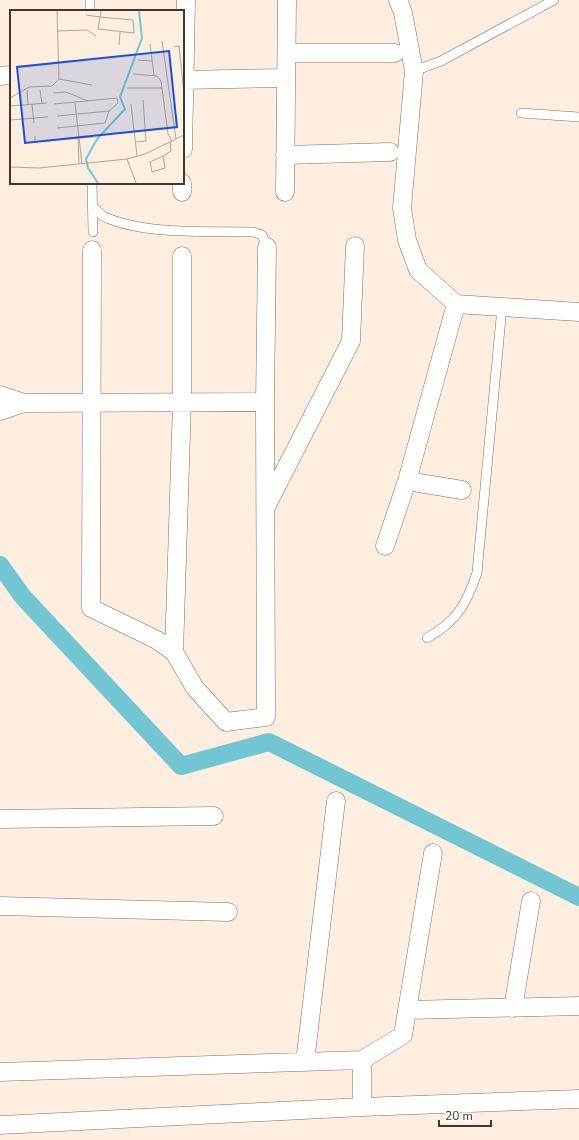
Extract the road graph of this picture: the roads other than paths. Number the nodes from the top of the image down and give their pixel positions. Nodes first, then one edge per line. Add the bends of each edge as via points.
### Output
1 (186, 0) edge
2 (287, 0) edge
3 (398, 0) edge
4 (554, 0) edge
5 (394, 52) dead end
6 (286, 53) junction
7 (414, 71) junction
8 (10, 75) edge
9 (0, 76) edge
10 (286, 78) junction
11 (184, 80) edge
12 (521, 113) dead end
13 (579, 117) edge
14 (390, 152) dead end
15 (285, 155) junction
16 (92, 184) edge
17 (285, 192) dead end
18 (93, 207) junction
19 (93, 232) dead end
20 (267, 246) joint
21 (355, 246) dead end
22 (92, 250) dead end
23 (182, 256) dead end
24 (456, 304) junction
25 (502, 307) junction
26 (579, 312) edge
27 (0, 394) edge
28 (91, 402) junction
29 (182, 402) junction
30 (265, 402) junction
31 (24, 403) junction
32 (0, 411) edge
33 (407, 481) junction
34 (462, 490) dead end
35 (266, 507) junction
36 (385, 546) dead end
37 (427, 638) dead end
38 (174, 652) junction
39 (336, 801) dead end
40 (214, 816) dead end
41 (0, 819) edge
42 (433, 853) dead end
43 (530, 901) dead end
44 (0, 906) edge
45 (228, 912) dead end
46 (579, 1006) edge
47 (513, 1008) junction
48 (407, 1010) junction
49 (362, 1060) junction
50 (305, 1062) junction
51 (0, 1072) edge
52 (579, 1099) edge
53 (362, 1107) junction
54 (0, 1125) edge

1 - 11 street
2 - 6 street
3 - 7 street via 403,13
4 - 7 lane via 441,60
5 - 6 street
6 - 10 street
7 - 24 street via 402,208 407,240 418,270
8 - 9 street
10 - 11 street
10 - 15 street
12 - 13 lane
14 - 15 street
15 - 17 street
16 - 18 lane
18 - 19 lane
18 - 20 lane via 106,218 131,225 178,230 254,232 262,235
20 - 30 street
21 - 35 street via 351,341
22 - 28 street
23 - 29 street
24 - 25 street
24 - 33 street
25 - 26 street
25 - 37 lane via 477,573 461,609 445,628
27 - 31 street
28 - 29 street
28 - 31 street
28 - 38 street via 91,608 157,640
29 - 30 street
29 - 38 street
30 - 35 street
31 - 32 street
33 - 34 street
33 - 36 street
35 - 38 street via 266,717 226,722 195,688
39 - 50 street
40 - 41 street
42 - 48 street
43 - 47 street
44 - 45 street
46 - 47 street
47 - 48 street
48 - 49 street via 403,1035
49 - 50 street
49 - 53 street
50 - 51 street
52 - 53 street
53 - 54 street

